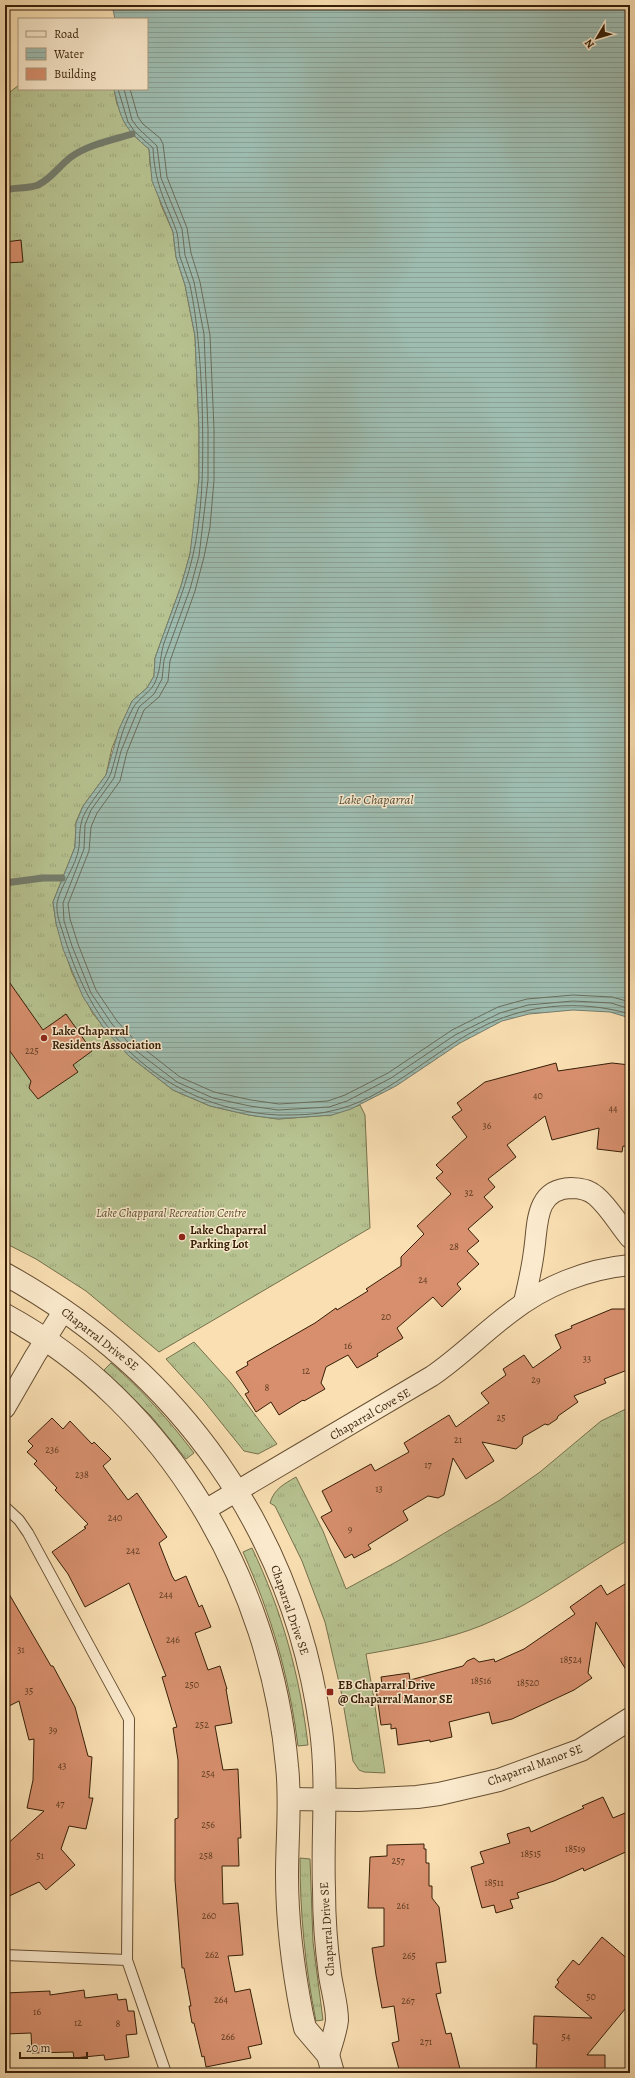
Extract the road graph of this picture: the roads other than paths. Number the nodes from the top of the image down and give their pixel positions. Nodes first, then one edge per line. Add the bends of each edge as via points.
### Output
1 (630, 1238) edge
2 (630, 1265) edge
3 (5, 1274) edge
4 (524, 1302) junction
5 (64, 1310) junction
6 (5, 1315) edge
7 (45, 1340) junction
8 (5, 1408) edge
9 (237, 1491) junction
10 (5, 1506) edge
11 (205, 1510) junction
12 (630, 1719) edge
13 (289, 1799) junction
14 (325, 1800) junction
15 (5, 1955) edge
16 (127, 1960) junction
17 (330, 2064) edge
18 (166, 2073) edge

1 - 4 street via 599,1198 590,1191 572,1188 554,1192 543,1204 538,1216
2 - 4 street, Chaparral Cove SE via 589,1273
3 - 5 street, Chaparral Drive SE
4 - 9 street, Chaparral Cove SE via 432,1376
5 - 7 street
5 - 9 street, Chaparral Drive SE via 114,1348 162,1392 198,1435
6 - 7 street, Chaparral Drive SE
7 - 8 street
7 - 11 street, Chaparral Drive SE via 76,1363 121,1403 170,1460
9 - 11 street, Chaparral Cove SE
9 - 14 street, Chaparral Drive SE via 277,1569 301,1635 323,1747
10 - 16 lane via 28,1533 129,1719
11 - 13 street, Chaparral Drive SE via 239,1576 264,1642 275,1683 284,1734
12 - 14 street, Chaparral Manor SE via 581,1750 499,1780 439,1794
13 - 14 street, Chaparral Manor SE
13 - 17 street, Chaparral Drive SE via 287,1890 296,1986 305,2028
14 - 17 street, Chaparral Drive SE via 325,1920 337,2020
15 - 16 lane
16 - 18 lane

